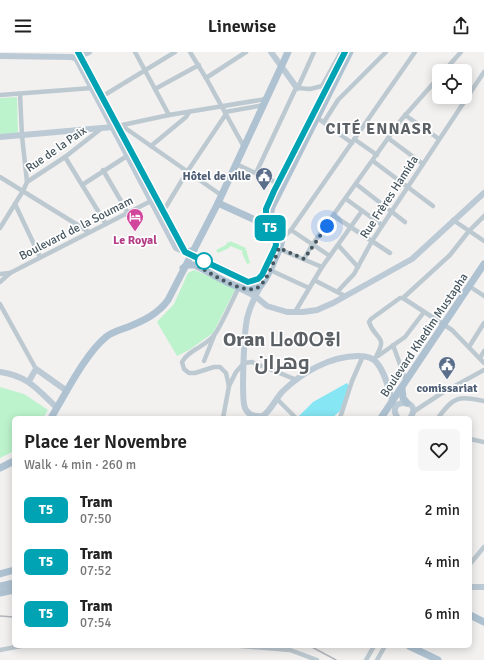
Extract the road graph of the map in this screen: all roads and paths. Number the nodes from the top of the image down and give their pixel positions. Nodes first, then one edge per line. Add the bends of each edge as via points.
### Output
1 (89, 52) edge
2 (135, 52) edge
3 (175, 52) edge
4 (190, 52) edge
5 (246, 52) edge
6 (271, 52) edge
7 (288, 52) edge
8 (314, 52) edge
9 (341, 52) edge
10 (350, 52) edge
11 (386, 52) edge
12 (415, 52) edge
13 (461, 52) edge
14 (0, 56) edge
15 (76, 58) junction
16 (450, 64) edge
17 (198, 65) junction
18 (282, 66) junction
19 (144, 71) junction
20 (484, 72) edge
21 (206, 78) junction
22 (477, 82) junction
23 (484, 83) edge
24 (432, 85) edge
25 (92, 88) junction
26 (297, 88) junction
27 (155, 89) junction
28 (20, 94) junction
29 (0, 95) edge
30 (98, 99) junction
31 (265, 102) junction
32 (222, 106) junction
33 (189, 112) junction
34 (226, 113) junction
35 (169, 115) junction
36 (405, 115) junction
37 (316, 117) junction
38 (324, 122) junction
39 (121, 125) junction
40 (113, 127) junction
41 (102, 128) junction
42 (22, 136) junction
43 (0, 137) edge
44 (388, 138) junction
45 (439, 139) junction
46 (353, 141) junction
47 (151, 146) junction
48 (244, 147) junction
49 (377, 155) junction
50 (127, 156) junction
51 (65, 157) junction
52 (373, 160) junction
53 (236, 164) junction
54 (423, 164) junction
55 (103, 170) junction
56 (187, 172) junction
57 (256, 173) junction
58 (0, 177) edge
59 (27, 182) junction
60 (277, 183) dead end
61 (356, 184) junction
62 (82, 185) junction
63 (408, 187) junction
64 (23, 191) junction
65 (484, 193) edge
66 (221, 195) junction
67 (346, 199) junction
68 (151, 201) junction
69 (218, 203) junction
70 (15, 204) junction
71 (433, 206) dead end
72 (392, 211) junction
73 (362, 212) junction
74 (128, 213) junction
75 (158, 214) junction
76 (334, 216) junction
77 (484, 216) edge
78 (453, 220) junction
79 (405, 222) dead end
80 (106, 224) junction
81 (352, 226) junction
82 (382, 226) junction
83 (0, 228) edge
84 (291, 230) junction
85 (469, 231) junction
86 (89, 232) junction
87 (281, 236) junction
88 (372, 241) junction
89 (484, 241) edge
90 (312, 245) junction
91 (338, 245) junction
92 (279, 248) junction
93 (194, 249) junction
94 (390, 253) dead end
95 (330, 256) junction
96 (40, 257) junction
97 (304, 259) junction
98 (484, 264) edge
99 (322, 267) junction
100 (358, 267) junction
101 (183, 268) junction
102 (270, 270) junction
103 (10, 273) junction
104 (0, 274) edge
105 (314, 280) junction
106 (0, 282) edge
107 (262, 284) junction
108 (469, 286) junction
109 (239, 287) junction
110 (309, 288) junction
111 (338, 291) junction
112 (255, 296) junction
113 (345, 296) junction
114 (484, 296) edge
115 (403, 298) junction
116 (0, 304) edge
117 (295, 312) junction
118 (424, 312) junction
119 (484, 323) edge
120 (444, 324) junction
121 (215, 335) junction
122 (393, 345) junction
123 (469, 347) junction
124 (484, 351) edge
125 (363, 356) junction
126 (480, 358) junction
127 (374, 360) junction
128 (204, 361) dead end
129 (244, 363) junction
130 (484, 363) edge
131 (36, 369) junction
132 (484, 370) edge
133 (0, 372) edge
134 (297, 380) junction
135 (29, 381) junction
136 (406, 382) junction
137 (229, 386) junction
138 (402, 388) junction
139 (67, 391) junction
140 (277, 398) junction
141 (484, 402) edge
142 (404, 403) junction
143 (394, 405) junction
144 (57, 408) junction
145 (413, 412) junction
146 (52, 416) edge
147 (223, 416) edge
148 (252, 416) edge
149 (294, 416) edge
150 (341, 416) edge
151 (384, 416) edge
152 (396, 416) edge
153 (411, 416) edge
154 (439, 416) edge
155 (472, 439) edge
156 (484, 442) edge
157 (12, 462) edge
158 (0, 468) edge
159 (484, 547) edge
160 (472, 562) edge
161 (12, 571) edge
162 (0, 574) edge
163 (12, 583) edge
164 (0, 586) edge
165 (472, 587) edge
166 (484, 588) edge
167 (12, 590) edge
168 (0, 593) edge
169 (472, 616) edge
170 (484, 622) edge
171 (12, 648) edge
172 (266, 648) edge
173 (373, 648) edge
174 (384, 648) edge
175 (414, 648) edge
176 (0, 650) edge
177 (318, 660) edge
178 (366, 660) edge
179 (378, 660) edge
180 (438, 660) edge

1 - 15 main road
2 - 19 street
3 - 19 street
4 - 17 street
5 - 21 street
6 - 18 main road
7 - 18 main road
8 - 26 street
9 - 26 street via 322,86 310,89
10 - 37 main road
11 - 38 street via 338,100
12 - 46 street
13 - 16 street
14 - 15 main road
15 - 25 main road
17 - 21 street
17 - 27 street
18 - 26 main road
18 - 31 main road
19 - 27 street
19 - 30 street
20 - 22 street, Rue Frères Hamida
21 - 32 street
22 - 23 street
22 - 45 street, Rue Frères Hamida
24 - 36 street
25 - 28 street
25 - 30 main road
26 - 57 street
27 - 35 street
28 - 29 street
28 - 42 street
30 - 40 main road
31 - 32 street
31 - 34 street
31 - 48 main road
32 - 33 street
32 - 34 street
33 - 35 street
33 - 47 street
34 - 48 street
34 - 56 street
35 - 39 street
36 - 44 street
36 - 45 street
37 - 38 street
37 - 87 main road via 271,210 272,220
38 - 46 street
39 - 40 street
39 - 47 street
40 - 41 main road, Rue de la Paix
40 - 50 main road
41 - 42 main road, Rue de la Paix
41 - 51 street, Rue de la Paix
42 - 43 main road, Rue de la Paix
42 - 59 street
44 - 49 street
44 - 54 street
45 - 54 street, Rue Frères Hamida
46 - 49 street
46 - 84 street
47 - 56 street
48 - 53 main road
49 - 52 street
50 - 55 street
50 - 68 main road
51 - 59 street, Rue de la Paix
51 - 62 street
52 - 61 street
52 - 63 street
53 - 57 street
53 - 66 main road
54 - 63 street, Rue Frères Hamida
55 - 62 street
55 - 74 street
56 - 66 street
56 - 75 street via 164,210
57 - 60 street
58 - 64 street
59 - 64 street, Rue de la Paix
61 - 67 street
61 - 72 street
62 - 80 street
63 - 71 street
63 - 72 street, Rue Frères Hamida
64 - 70 street, Rue de la Paix
64 - 86 street
65 - 78 main road
66 - 69 main road
67 - 73 street
67 - 76 street
68 - 74 street, Boulevard de la Soumam
68 - 75 main road
69 - 87 main road
69 - 93 main road
70 - 83 street, Rue de la Paix
70 - 96 street
72 - 79 street
72 - 82 street, Rue Frères Hamida
73 - 81 street
73 - 82 street
74 - 80 street, Boulevard de la Soumam
75 - 93 main road via 176,248 182,252
76 - 81 street
76 - 90 street
77 - 85 street
78 - 85 street
78 - 113 main road via 412,259
80 - 86 street, Boulevard de la Soumam
81 - 88 street
81 - 91 street
82 - 88 street, Rue Frères Hamida
84 - 87 street
84 - 90 street
85 - 89 street
85 - 115 street via 450,255
86 - 96 street, Boulevard de la Soumam
87 - 92 main road
88 - 94 street
88 - 100 street, Rue Frères Hamida
90 - 95 street
90 - 97 street
91 - 95 street
91 - 100 street
92 - 97 street
92 - 102 main road
93 - 101 main road
95 - 99 street
96 - 103 street, Boulevard de la Soumam
97 - 99 street
98 - 108 main road, Boulevard Khedim Mustapha
99 - 105 street
100 - 111 street, Rue Frères Hamida
101 - 109 main road via 191,265 199,267
101 - 139 main road via 168,300 160,309 143,321 106,337 89,356
102 - 107 main road
102 - 110 street
103 - 104 street
103 - 106 street
105 - 110 street
105 - 111 street
107 - 109 main road via 251,290
107 - 112 main road
108 - 114 street
108 - 120 main road, Boulevard Khedim Mustapha
109 - 112 main road
109 - 121 street
110 - 117 street
111 - 113 street
112 - 117 main road via 267,306
112 - 129 main road via 247,316
113 - 117 main road via 317,310
115 - 118 street
115 - 127 street via 369,322 381,342
116 - 131 street
118 - 120 street
118 - 122 street via 405,337
119 - 123 street
120 - 123 street
120 - 136 main road, Boulevard Khedim Mustapha
121 - 128 street
121 - 137 street via 186,355 182,366 189,373 220,367 226,373
122 - 127 street
122 - 136 street
123 - 126 street
124 - 126 street
125 - 127 main road
125 - 134 main road via 341,357 330,361
125 - 150 street
126 - 130 street
127 - 143 main road via 382,370
129 - 134 street via 252,362
129 - 137 street
129 - 148 main road via 243,402 245,409
131 - 135 main road
131 - 139 main road
132 - 145 street
133 - 135 main road
134 - 140 main road
135 - 144 main road
136 - 138 main road, Boulevard Khedim Mustapha
137 - 147 street
138 - 142 main road
138 - 143 main road, Boulevard Khedim Mustapha
139 - 144 main road
140 - 148 main road via 263,416
140 - 149 street
141 - 154 street via 458,398 450,402
142 - 143 main road
142 - 145 main road via 411,406
143 - 151 main road, Boulevard Khedim Mustapha
143 - 152 main road
144 - 146 main road
145 - 153 main road
155 - 156 street
157 - 158 main road
159 - 160 street
161 - 162 main road
163 - 164 main road
165 - 166 main road
167 - 168 main road
169 - 170 main road
171 - 176 street
172 - 177 street via 290,650
173 - 178 street
174 - 179 street
175 - 180 main road

